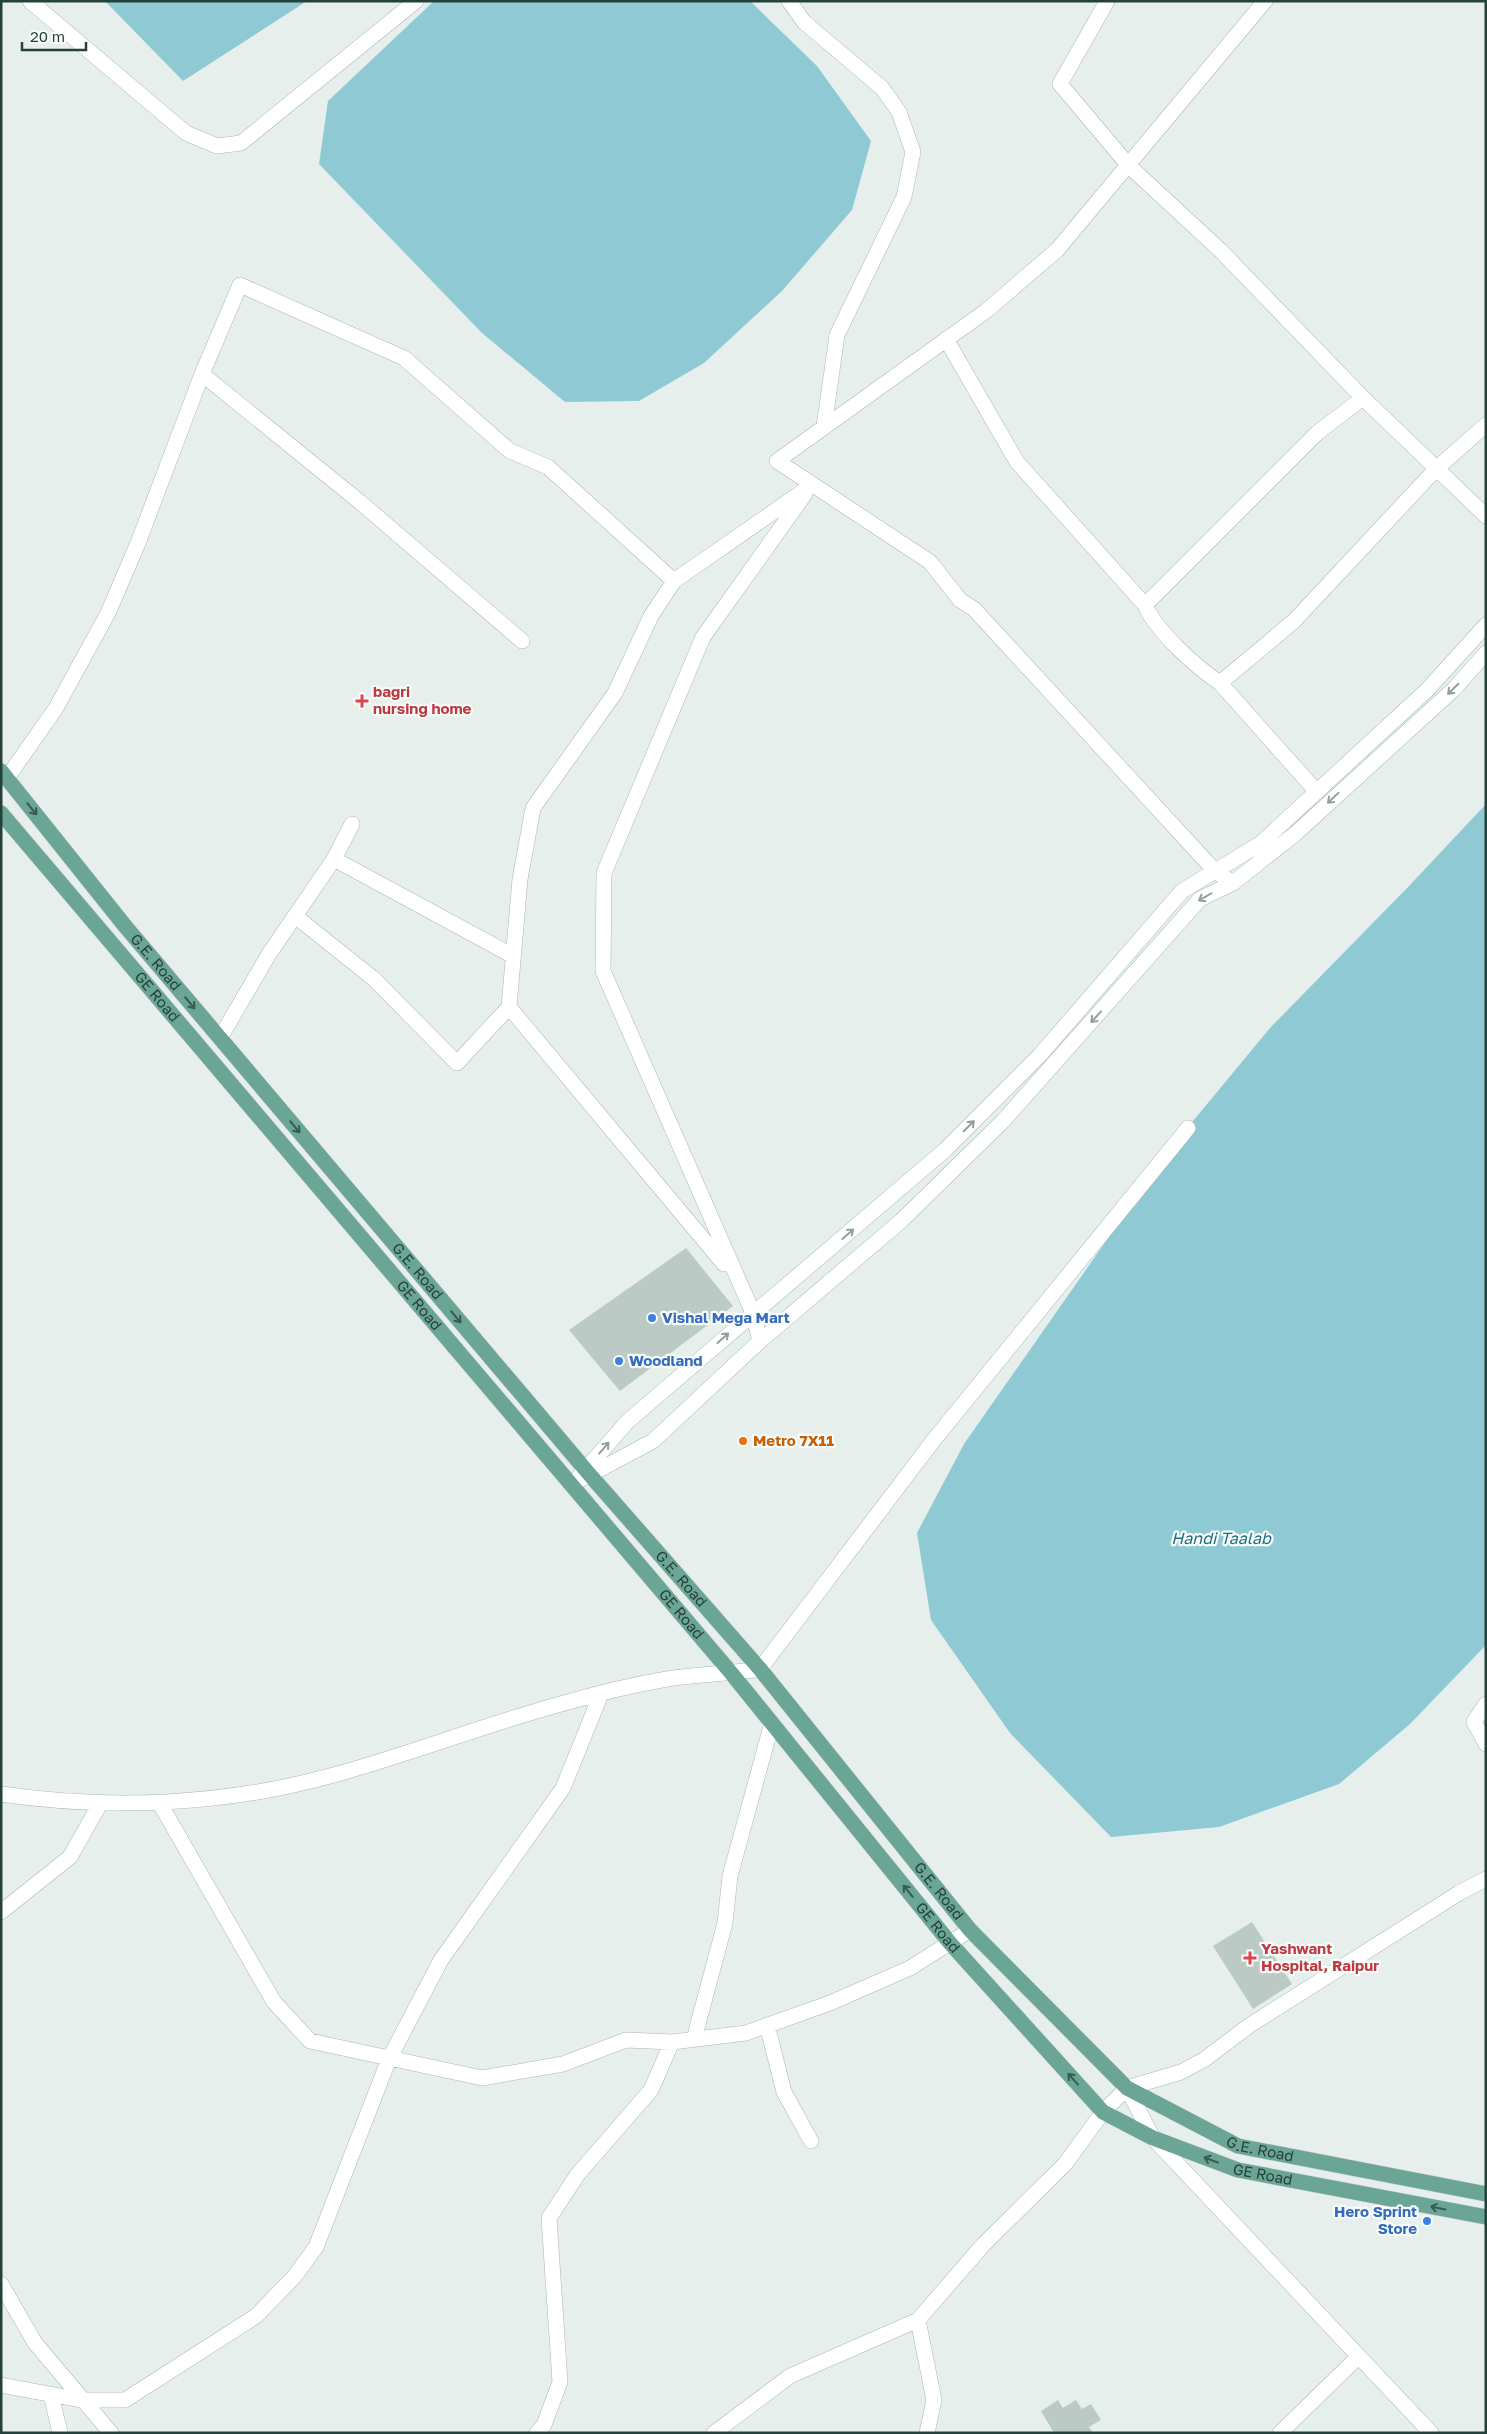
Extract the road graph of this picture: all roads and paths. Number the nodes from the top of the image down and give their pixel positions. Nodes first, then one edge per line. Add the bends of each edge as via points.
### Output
1 (30, 1) edge
2 (416, 1) edge
3 (789, 1) edge
4 (1107, 1) edge
5 (1266, 1) edge
6 (1129, 166) junction
7 (946, 339) junction
8 (202, 374) junction
9 (1363, 398) junction
10 (1486, 425) edge
11 (824, 427) junction
12 (1437, 468) junction
13 (812, 485) junction
14 (1486, 516) edge
15 (674, 581) junction
16 (1145, 605) junction
17 (1486, 624) edge
18 (522, 641) dead end
19 (1486, 653) edge
20 (1220, 683) junction
21 (4, 775) edge
22 (1317, 792) junction
23 (1, 813) edge
24 (352, 824) dead end
25 (334, 859) junction
26 (1215, 871) junction
27 (1233, 883) junction
28 (295, 916) junction
29 (513, 956) junction
30 (509, 1007) junction
31 (220, 1038) junction
32 (1188, 1128) dead end
33 (735, 1277) junction
34 (752, 1313) junction
35 (760, 1341) junction
36 (588, 1472) junction
37 (572, 1485) junction
38 (760, 1669) junction
39 (732, 1674) junction
40 (601, 1694) junction
41 (1486, 1704) edge
42 (772, 1723) junction
43 (1486, 1744) edge
44 (1, 1794) edge
45 (101, 1802) junction
46 (159, 1802) junction
47 (1486, 1880) edge
48 (1, 1912) edge
49 (970, 1930) junction
50 (950, 1943) junction
51 (767, 2025) junction
52 (694, 2039) junction
53 (672, 2042) junction
54 (390, 2058) junction
55 (1127, 2088) junction
56 (1104, 2112) junction
57 (1152, 2138) junction
58 (811, 2141) dead end
59 (1486, 2194) edge
60 (1486, 2217) edge
61 (1, 2284) edge
62 (918, 2320) junction
63 (1358, 2357) junction
64 (1, 2385) edge
65 (51, 2394) junction
66 (81, 2400) junction
67 (60, 2433) edge
68 (111, 2433) edge
69 (537, 2433) edge
70 (714, 2433) edge
71 (927, 2433) edge
72 (1280, 2433) edge
73 (1431, 2433) edge

1 - 2 street via 186,132 216,146 241,143
3 - 11 street via 804,22 882,88 899,112 913,152 904,197 837,335
4 - 6 street via 1060,84
5 - 6 street
6 - 7 street via 1057,250 986,311
6 - 9 street via 1221,251
7 - 11 street
7 - 16 street via 1017,462
8 - 15 street via 240,285 404,358 510,451 548,467
8 - 18 street via 360,502
8 - 21 street via 108,613 56,708
9 - 12 street
9 - 16 street via 1317,433
10 - 12 street
11 - 13 street via 777,461
12 - 14 street
12 - 20 street via 1294,621
13 - 15 street
13 - 26 street via 930,562 960,600 974,609
13 - 33 street via 703,638 604,873 604,971
15 - 29 street via 651,616 615,693 533,808 520,879
16 - 20 street via 1150,617 1194,664
17 - 22 street via 1427,690
19 -> 27 street via 1453,690 1295,834
20 - 22 street
21 -> 31 main road, G.E. Road
22 - 26 street via 1260,844
23 - 37 main road, GE Road
24 - 25 street
25 - 28 street
25 - 29 street
26 - 27 street
34 -> 26 street via 945,1150 1040,1055 1182,891
27 -> 35 street via 1200,899 1002,1121 901,1222
28 - 30 street via 374,979 457,1063
28 - 31 street
29 - 30 street
30 - 33 street
31 -> 36 main road, G.E. Road
32 - 38 street via 933,1441
33 - 34 street
34 - 35 street
36 -> 34 street via 628,1421
35 - 36 street via 653,1441
36 - 37 street
36 - 38 main road, G.E. Road
37 - 39 main road, GE Road
38 - 39 street
38 - 49 main road, G.E. Road
39 - 40 street via 668,1679
39 - 42 main road, GE Road
40 - 46 street via 329,1776 266,1791
40 - 54 street via 563,1788 441,1960
41 - 43 street via 1474,1722
50 -> 42 main road, GE Road
42 - 52 street via 730,1876 725,1923
44 - 45 street
45 - 46 street
45 - 48 street via 70,1857
46 - 54 street via 274,2002 310,2041
47 - 55 street via 1459,1893 1250,2025 1204,2060 1181,2072
49 - 50 street
49 - 55 main road, G.E. Road
50 - 51 street via 910,1968 830,2003
56 -> 50 main road, GE Road
51 - 52 street via 746,2032
51 - 58 street via 784,2092
52 - 53 street
53 - 54 street via 626,2040 563,2064 482,2078
53 - 69 street via 651,2090 578,2174 549,2218 560,2382 544,2425
54 - 66 street via 316,2247 294,2277 256,2316 125,2400
55 - 56 street
55 - 57 street
55 - 59 main road, G.E. Road via 1238,2146
56 - 57 main road, GE Road
56 - 62 street via 1065,2164 983,2245
60 -> 57 main road, GE Road via 1238,2170
57 - 63 street
61 - 66 street via 35,2343
62 - 70 street via 790,2376
62 - 71 street via 934,2400
63 - 72 street
63 - 73 street
64 - 65 street
65 - 66 street
65 - 67 street
66 - 68 street

